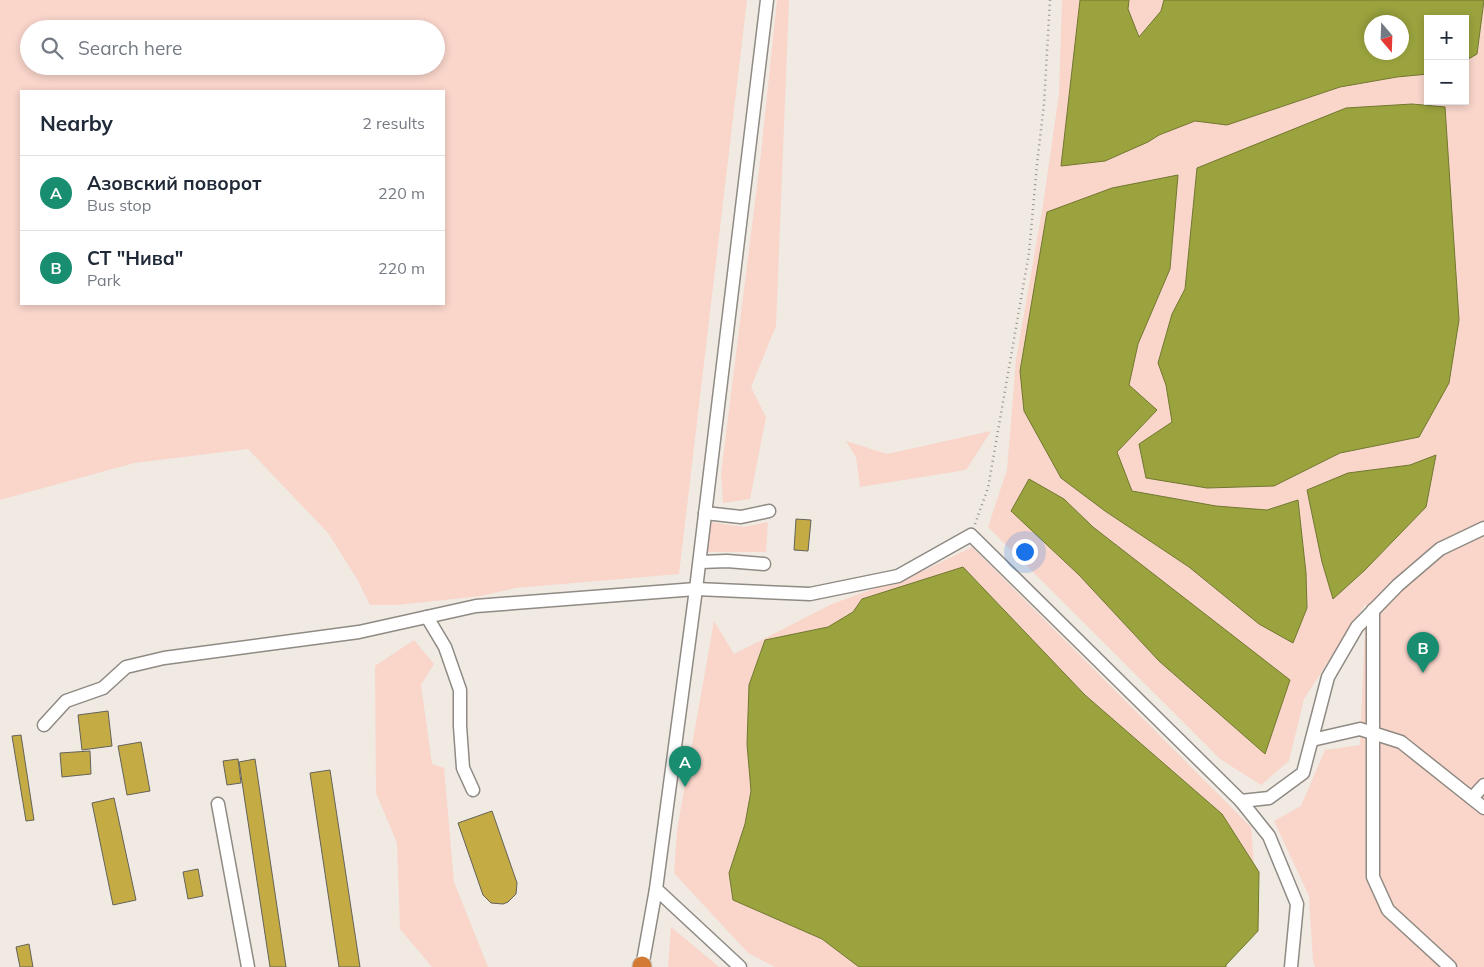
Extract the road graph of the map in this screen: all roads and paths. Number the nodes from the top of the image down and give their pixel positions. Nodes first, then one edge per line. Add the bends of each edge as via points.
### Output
1 (767, 0) edge
2 (1050, 0) edge
3 (769, 511) dead end
4 (706, 512) junction
5 (1484, 528) edge
6 (970, 535) junction
7 (700, 562) junction
8 (764, 564) dead end
9 (696, 589) junction
10 (1373, 610) junction
11 (427, 617) junction
12 (44, 725) dead end
13 (1374, 733) junction
14 (1312, 740) junction
15 (1484, 785) edge
16 (473, 790) dead end
17 (1472, 798) junction
18 (1241, 801) junction
19 (218, 804) dead end
20 (1484, 808) edge
21 (656, 889) junction
22 (248, 967) edge
23 (642, 967) edge
24 (740, 967) edge
25 (1291, 967) edge
26 (1450, 967) edge

1 - 4 street
2 - 6 path via 1044,104 1029,252 988,488
3 - 4 street via 741,517
4 - 7 street
5 - 10 street via 1440,549
6 - 9 street via 898,576 810,594
6 - 18 street
7 - 8 street
7 - 9 street
9 - 11 street via 476,606
9 - 21 street
10 - 13 street
10 - 14 street via 1357,627 1328,677
11 - 12 street via 359,632 164,658 126,667 102,688 66,701
11 - 16 street via 445,647 460,690 463,768
13 - 14 street via 1360,729
13 - 17 street via 1400,742
13 - 26 street via 1372,877 1388,910
14 - 18 street via 1303,773 1269,798
15 - 17 street
17 - 20 street
18 - 25 street via 1269,836 1298,904
19 - 22 street
21 - 23 street
21 - 24 street

